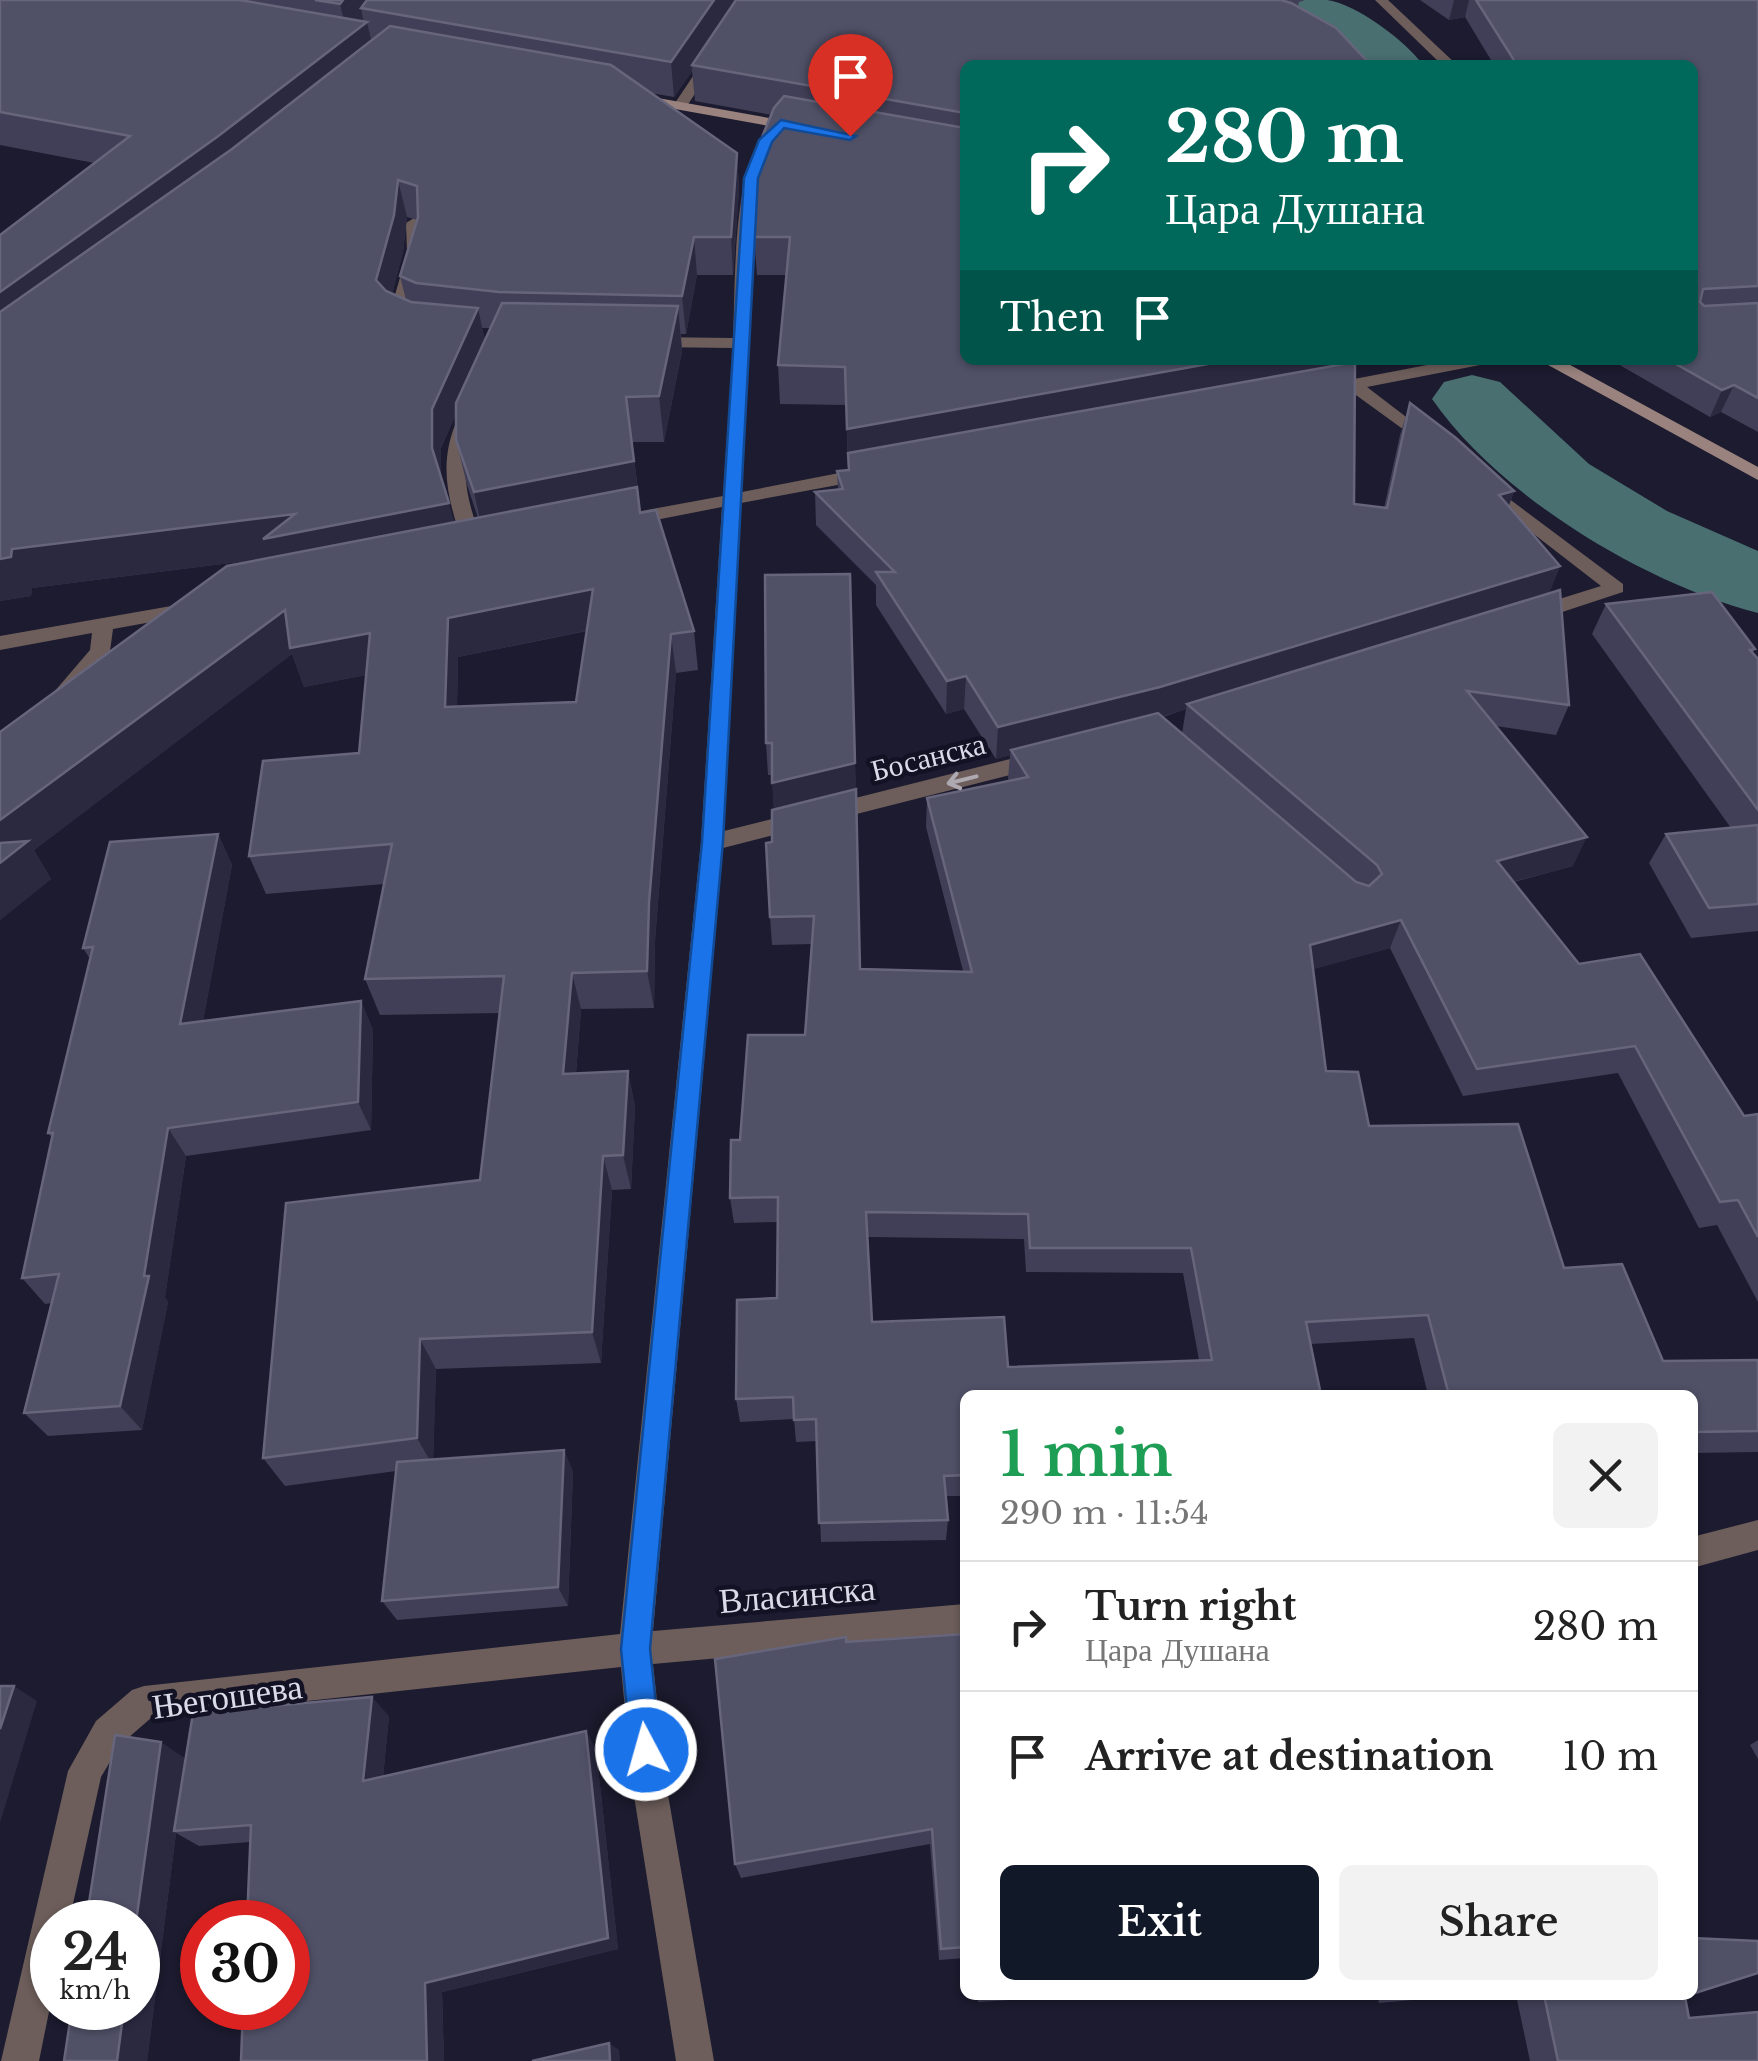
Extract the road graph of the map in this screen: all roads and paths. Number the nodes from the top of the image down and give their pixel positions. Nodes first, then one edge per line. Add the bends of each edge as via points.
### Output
1 (750, 0) edge
2 (1380, 0) edge
3 (1445, 60) edge
4 (614, 94) joint
5 (680, 106) junction
6 (654, 118) edge
7 (781, 124) junction
8 (815, 130) edge
9 (735, 175) edge
10 (751, 187) junction
11 (414, 223) edge
12 (418, 330) edge
13 (640, 342) edge
14 (739, 343) junction
15 (1455, 365) edge
16 (1557, 365) edge
17 (1353, 385) junction
18 (478, 394) edge
19 (1301, 394) edge
20 (893, 469) edge
21 (1758, 474) edge
22 (733, 498) junction
23 (612, 523) edge
24 (476, 551) edge
25 (213, 604) edge
26 (1506, 622) edge
27 (103, 626) junction
28 (0, 643) edge
29 (44, 710) edge
30 (1065, 754) edge
31 (712, 842) junction
32 (1758, 1536) edge
33 (1698, 1551) edge
34 (960, 1620) edge
35 (636, 1649) junction
36 (20, 2061) edge
37 (696, 2061) edge

1 - 5 street
2 - 3 street
4 - 5 main road
4 - 6 street
5 - 7 main road
7 - 8 main road
7 - 10 street via 756,159
9 - 10 street
10 - 14 street
11 - 12 street via 415,253 398,316
13 - 14 street
14 - 22 street
15 - 17 street
16 - 21 main road
17 - 19 street
17 - 26 street via 1616,588
18 - 24 street via 452,460
20 - 22 street
22 - 23 street
22 - 31 street
25 - 27 street
27 - 28 street
27 - 29 street via 100,651
30 -> 31 street, Босанска
31 - 35 street
32 - 33 street
34 - 35 street, Власинска
35 - 36 street, Његошева via 144,1702 108,1733 85,1771
35 - 37 street via 649,1783

